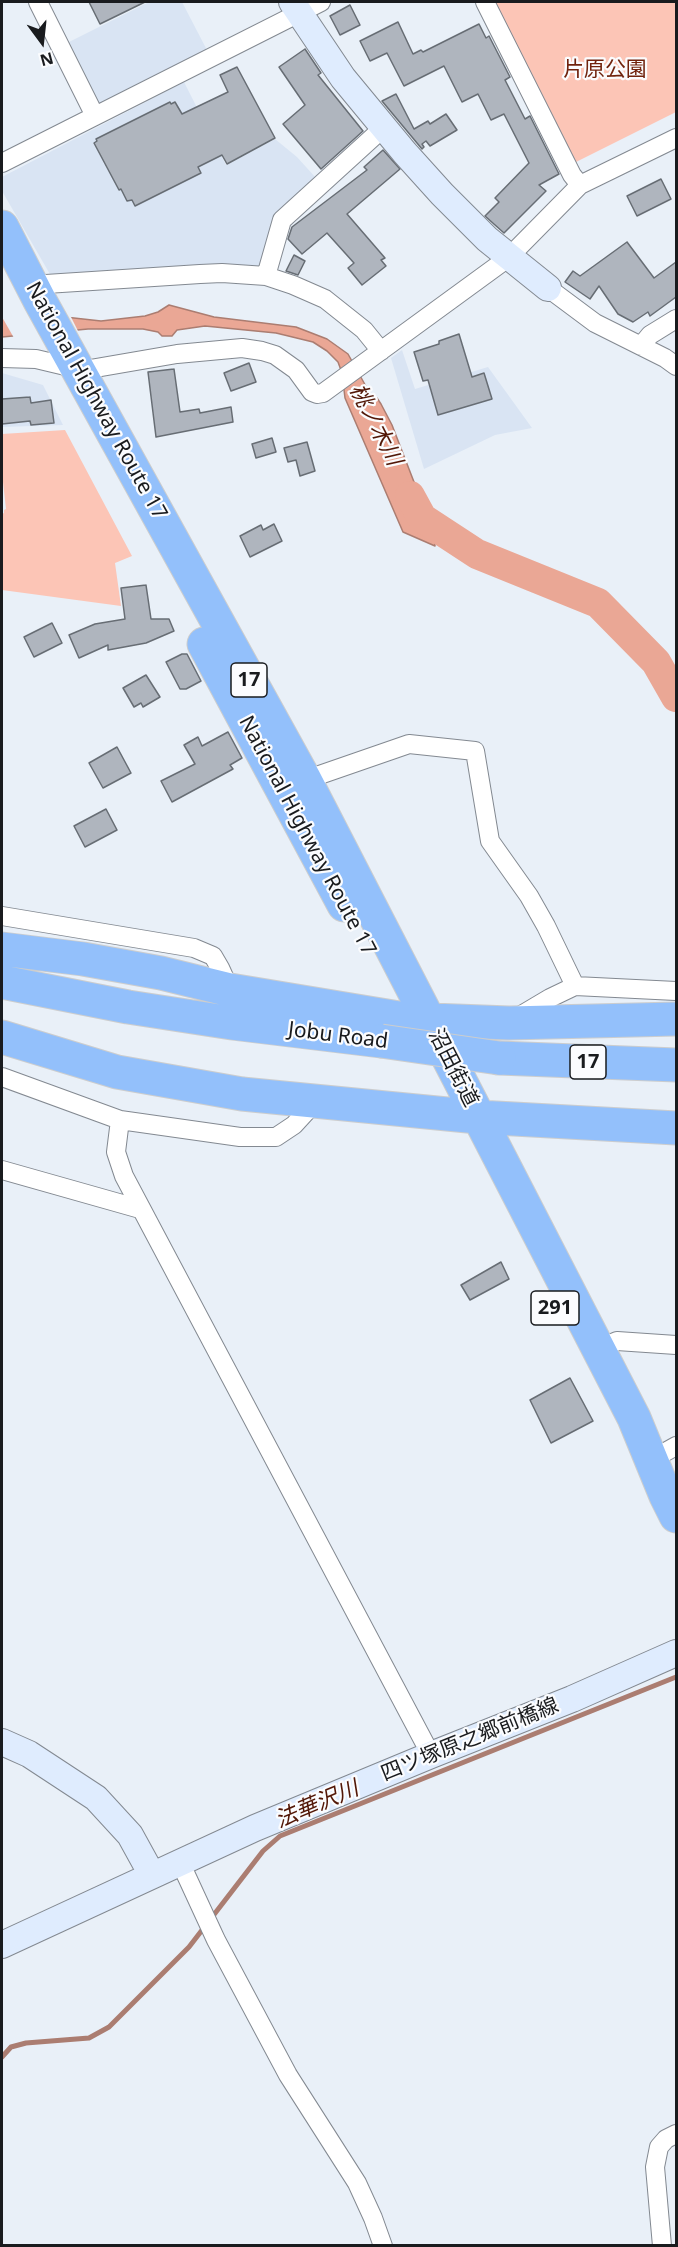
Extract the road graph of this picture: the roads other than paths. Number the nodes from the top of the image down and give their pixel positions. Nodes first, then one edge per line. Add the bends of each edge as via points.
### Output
1 (38, 2) edge
2 (485, 2) edge
3 (304, 5) edge
4 (95, 116) junction
5 (383, 128) junction
6 (676, 138) edge
7 (2, 163) edge
8 (580, 185) junction
9 (2, 227) edge
10 (508, 258) junction
11 (266, 276) junction
12 (548, 288) joint
13 (23, 291) edge
14 (676, 319) edge
15 (641, 346) junction
16 (381, 351) junction
17 (57, 354) junction
18 (2, 358) edge
19 (676, 366) edge
20 (305, 780) junction
21 (2, 915) edge
22 (2, 949) edge
23 (2, 982) edge
24 (575, 986) junction
25 (230, 990) junction
26 (676, 991) edge
27 (676, 1019) edge
28 (417, 1020) junction
29 (508, 1023) junction
30 (2, 1037) edge
31 (676, 1065) edge
32 (2, 1077) edge
33 (316, 1101) junction
34 (465, 1115) junction
35 (120, 1120) junction
36 (674, 1131) edge
37 (2, 1170) edge
38 (140, 1209) junction
39 (676, 1346) edge
40 (598, 1349) junction
41 (664, 1453) edge
42 (671, 1506) edge
43 (676, 1653) edge
44 (2, 1742) edge
45 (431, 1755) junction
46 (180, 1862) junction
47 (152, 1875) junction
48 (2, 1945) edge
49 (676, 2134) edge
50 (383, 2246) edge
51 (662, 2246) edge

1 - 4 street
2 - 8 street
3 - 4 street
3 - 5 main road via 343,78
4 - 7 street
5 - 10 main road via 442,194
5 - 11 street via 282,220
6 - 8 street
8 - 10 street
9 - 13 highway, National Highway Route 17 / 17
10 - 12 main road
10 - 16 street
11 - 13 street via 211,273 46,284
11 - 16 street via 325,299 364,330
12 - 15 street via 595,322
13 - 17 highway, National Highway Route 17 / 17
14 - 15 street via 650,335
15 - 19 street
16 - 17 street via 317,394 287,362 262,351 242,348 177,354 97,369
17 - 18 street
17 - 20 highway, National Highway Route 17 / 17
17 - 28 highway, National Highway Route 17 / 17 via 163,567
20 - 24 street via 409,744 475,751 490,841 546,926
20 - 28 highway, National Highway Route 17 / 17
21 - 25 street via 194,948 213,956
22 - 25 highway via 161,973
23 - 31 highway, Jobu Road / 17, bridge via 220,1022 499,1058
24 - 26 street
24 - 29 street
25 - 28 highway
27 - 29 highway
28 - 29 highway
28 - 34 highway, National Highway Route 17 / 17
30 - 33 highway via 117,1072 242,1094
32 - 35 street
33 - 34 highway
33 - 35 street via 294,1125 276,1137 240,1137
34 - 36 highway
34 - 40 highway, 291
34 - 42 highway, 291 via 493,1196 635,1453
35 - 38 street via 116,1152
37 - 38 street
38 - 45 street
39 - 40 street via 617,1341
40 - 41 highway, 291 via 634,1418
41 - 42 highway, 291
43 - 45 main road, 四ツ塚原之郷前橋線
44 - 47 main road via 29,1754 96,1798 130,1835
45 - 46 main road, 四ツ塚原之郷前橋線
46 - 47 main road, 四ツ塚原之郷前橋線
46 - 50 street via 216,1940 288,2075 357,2183
47 - 48 main road, 四ツ塚原之郷前橋線
49 - 51 street via 659,2147 655,2167

